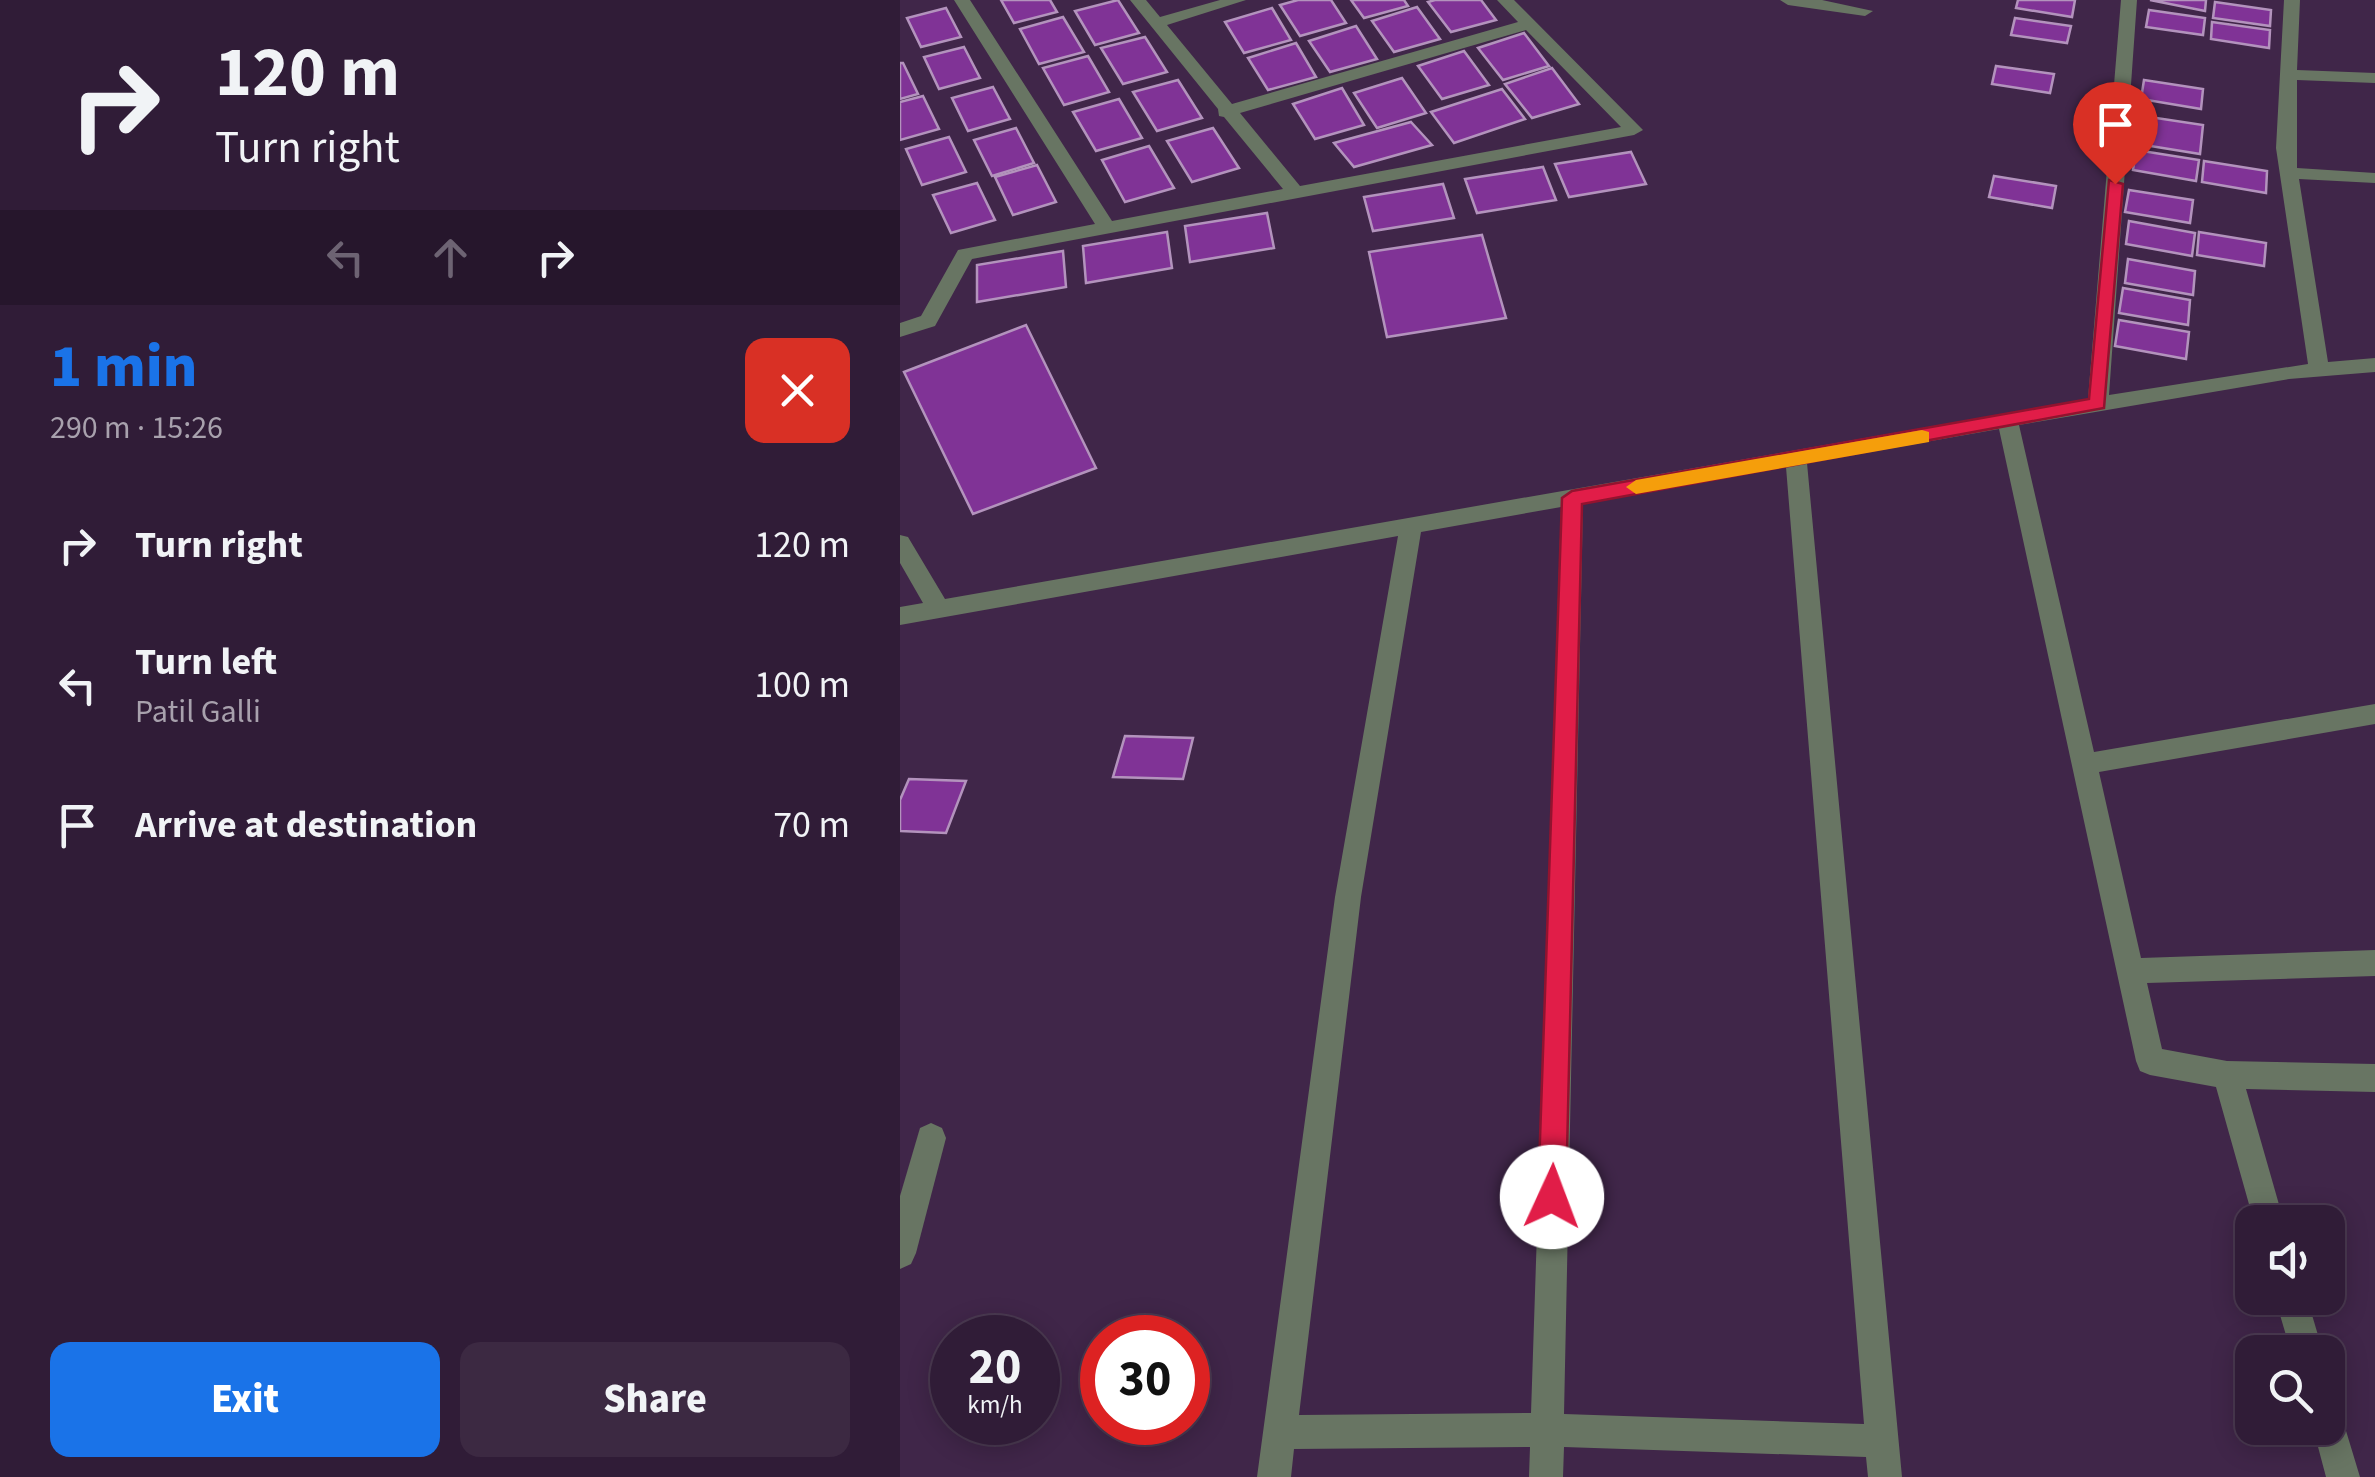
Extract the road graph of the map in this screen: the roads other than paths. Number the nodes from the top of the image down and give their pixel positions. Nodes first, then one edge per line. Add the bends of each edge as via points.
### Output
1 (962, 0) edge
2 (1138, 0) edge
3 (1238, 0) edge
4 (1505, 0) edge
5 (1788, 0) edge
6 (2129, 0) edge
7 (2292, 0) edge
8 (1865, 11) dead end
9 (1156, 23) junction
10 (1529, 24) junction
11 (2289, 75) junction
12 (2375, 78) edge
13 (1225, 112) junction
14 (2289, 173) junction
15 (2375, 178) edge
16 (1293, 190) junction
17 (1106, 226) junction
18 (900, 330) edge
19 (2375, 365) edge
20 (2319, 370) junction
21 (2098, 404) junction
22 (2008, 422) junction
23 (1796, 459) junction
24 (1572, 498) junction
25 (1411, 526) junction
26 (900, 544) edge
27 (939, 610) junction
28 (900, 616) edge
29 (2375, 714) edge
30 (2084, 764) junction
31 (2375, 963) edge
32 (2130, 971) junction
33 (2226, 1074) junction
34 (2375, 1078) edge
35 (931, 1138) dead end
36 (2265, 1205) edge
37 (900, 1253) edge
38 (1545, 1430) junction
39 (1280, 1432) junction
40 (1883, 1441) junction
41 (2334, 1445) edge
42 (1274, 1477) edge
43 (1546, 1477) edge
44 (1885, 1477) edge
45 (2343, 1477) edge

1 - 17 street
2 - 9 street
3 - 9 street
4 - 10 street
5 - 8 street
6 - 21 street
7 - 11 street
9 - 13 street
10 - 13 street
10 - 16 street via 1634,130
11 - 12 street
11 - 14 street
13 - 16 street
14 - 15 street
14 - 20 street
16 - 17 street
17 - 18 street via 965,254 928,321
19 - 20 street
20 - 21 street
21 - 22 street
22 - 23 street
22 - 30 street
23 - 24 street
23 - 40 street
24 - 25 street
24 - 38 street
25 - 27 street
25 - 39 street via 1348,897
26 - 27 street
27 - 28 street
29 - 30 street
30 - 32 street
31 - 32 street
32 - 33 street via 2150,1061
33 - 34 street
33 - 36 street
35 - 37 street
38 - 39 street
38 - 40 street
38 - 43 street
39 - 42 street
40 - 44 street
41 - 45 street

